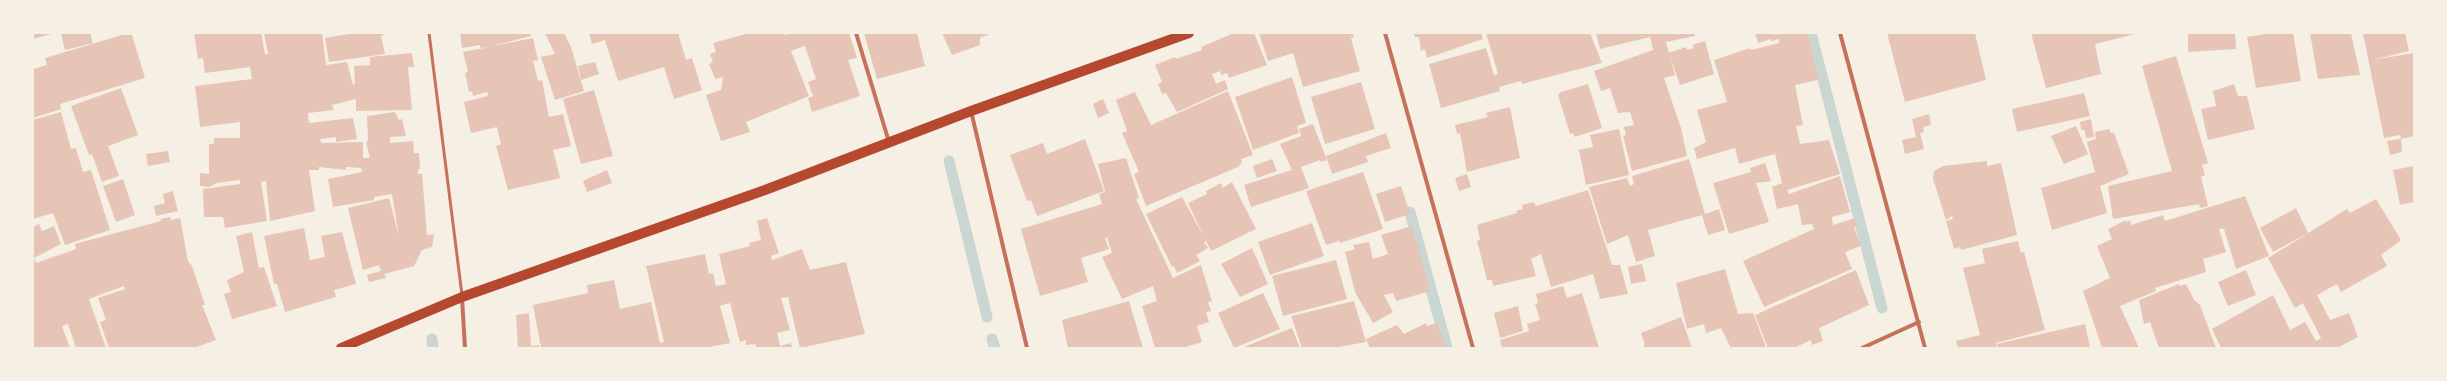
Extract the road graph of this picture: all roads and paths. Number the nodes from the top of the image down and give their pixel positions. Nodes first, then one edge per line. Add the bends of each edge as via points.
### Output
1 (429, 33) edge
2 (856, 33) edge
3 (1189, 33) edge
4 (1385, 33) edge
5 (1840, 33) edge
6 (971, 111) junction
7 (889, 142) junction
8 (462, 297) junction
9 (1919, 322) junction
10 (341, 348) edge
11 (465, 348) edge
12 (1027, 348) edge
13 (1473, 348) edge
14 (1862, 348) edge
15 (1925, 348) edge

1 - 8 lane
2 - 7 street
3 - 6 main road
4 - 13 street
5 - 9 street
6 - 7 main road
6 - 12 street
7 - 8 main road via 765,190
8 - 10 main road
8 - 11 street
9 - 14 street
9 - 15 street

